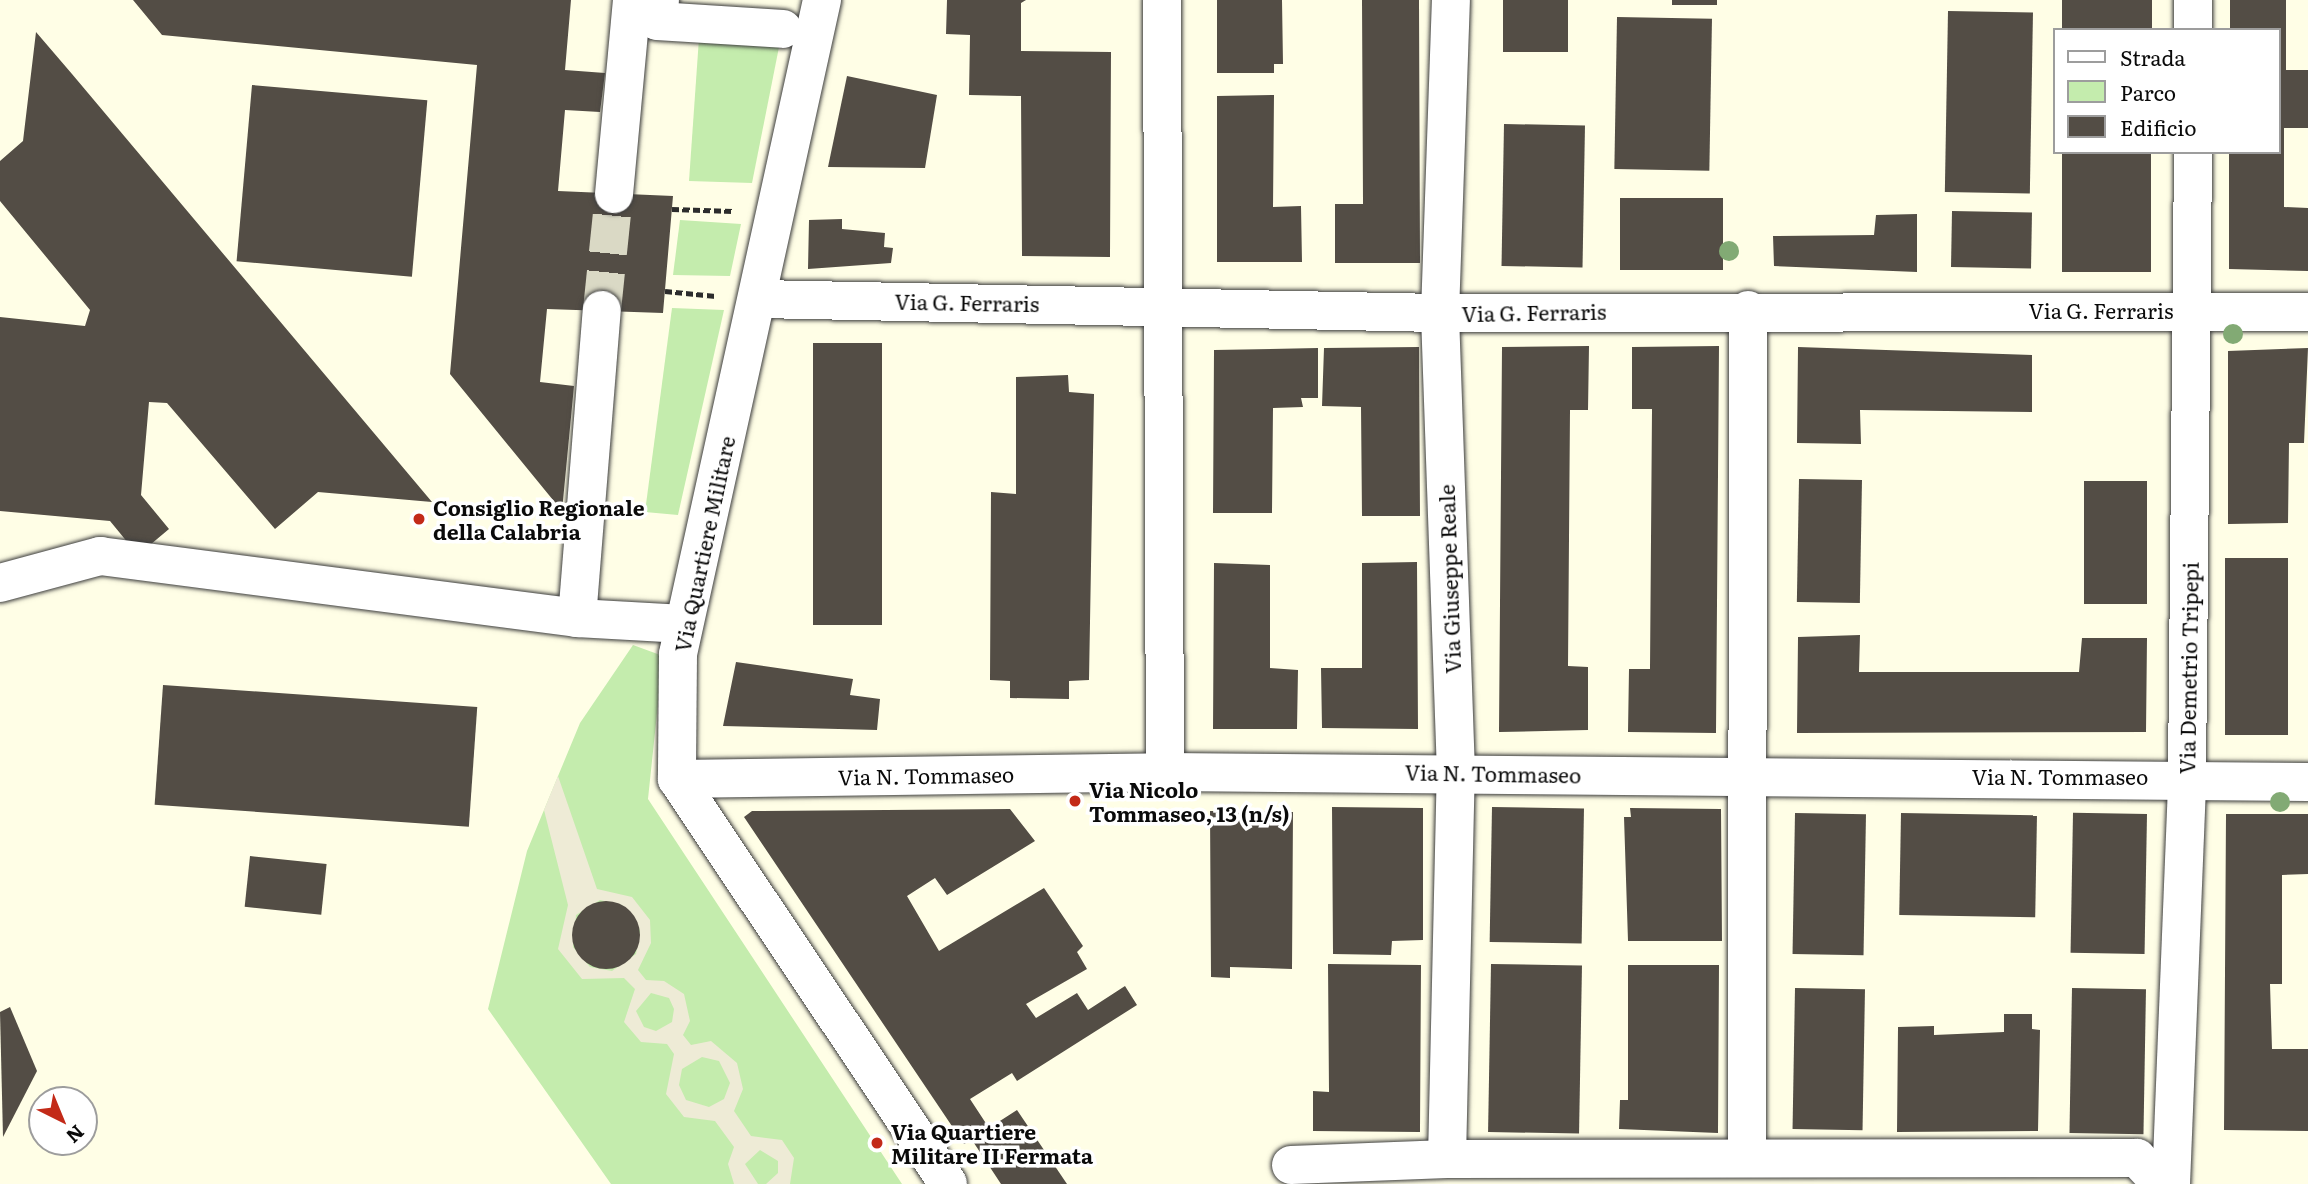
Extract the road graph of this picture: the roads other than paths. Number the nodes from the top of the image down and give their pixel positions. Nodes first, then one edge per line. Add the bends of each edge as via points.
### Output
1 (632, 0) edge
2 (660, 0) edge
3 (822, 0) edge
4 (1162, 0) edge
5 (1451, 0) edge
6 (2193, 0) edge
7 (2193, 28) edge
8 (783, 29) dead end
9 (2193, 154) edge
10 (614, 194) tunnel mouth
11 (743, 298) junction
12 (1162, 305) junction
13 (602, 310) tunnel mouth
14 (1748, 310) junction
15 (2192, 310) junction
16 (2308, 312) edge
17 (1440, 313) junction
18 (0, 583) edge
19 (577, 618) junction
20 (684, 624) junction
21 (1165, 772) junction
22 (1456, 772) junction
23 (1748, 776) junction
24 (2187, 776) junction
25 (677, 779) junction
26 (2308, 782) edge
27 (1747, 1157) junction
28 (1447, 1159) junction
29 (1291, 1165) dead end
30 (948, 1184) edge
31 (2161, 1184) edge
32 (2171, 1184) edge

1 - 10 street
2 - 8 street via 657,21
3 - 11 street, Via Quartiere Militare
4 - 12 street
5 - 17 street, Via Giuseppe Reale
6 - 7 street
9 - 15 street, Via Demetrio Tripepi
11 - 12 street, Via G. Ferraris
11 - 20 street, Via Quartiere Militare
12 - 17 street, Via G. Ferraris
12 - 21 street
13 - 19 street
14 - 15 street, Via G. Ferraris
14 - 17 street, Via G. Ferraris
14 - 23 street
15 - 16 street, Via G. Ferraris
15 - 24 street, Via Demetrio Tripepi
17 - 22 street, Via Giuseppe Reale
18 - 19 street via 100,556
19 - 20 street
20 - 25 street, Via Quartiere Militare via 678,654
21 - 22 street, Via N. Tommaseo
21 - 25 street, Via N. Tommaseo
22 - 23 street, Via N. Tommaseo
22 - 28 street, Via Giuseppe Reale
23 - 24 street, Via N. Tommaseo
23 - 27 street
24 - 26 street, Via N. Tommaseo
24 - 32 street, Via Demetrio Tripepi
25 - 30 street
27 - 28 street
27 - 31 street via 2137,1158
28 - 29 street

